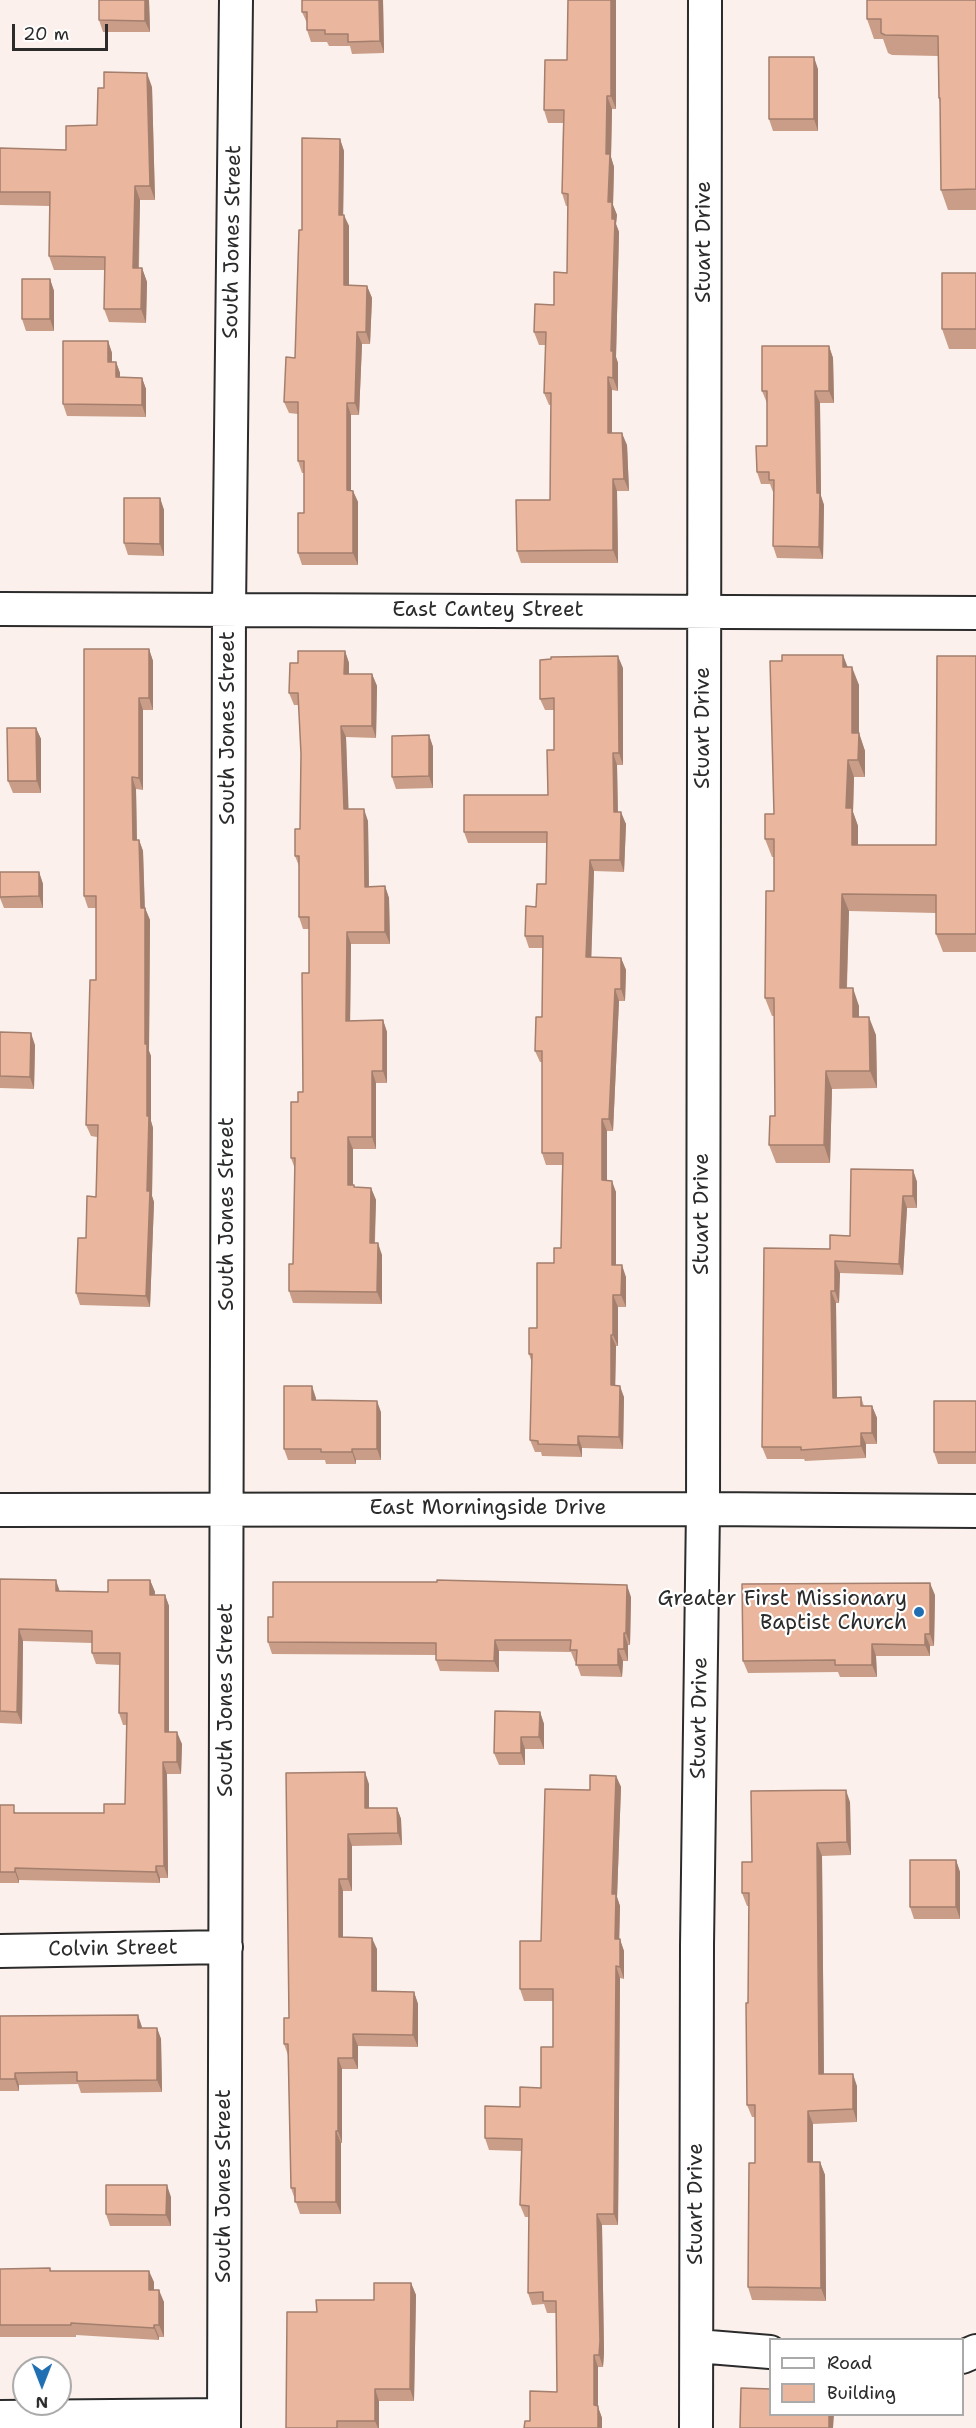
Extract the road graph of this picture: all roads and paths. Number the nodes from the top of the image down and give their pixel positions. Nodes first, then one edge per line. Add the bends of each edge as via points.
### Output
1 (236, 0) edge
2 (705, 0) edge
3 (0, 609) edge
4 (229, 610) junction
5 (704, 612) junction
6 (976, 613) edge
7 (227, 1509) junction
8 (703, 1509) junction
9 (0, 1510) edge
10 (976, 1511) edge
11 (226, 1947) junction
12 (0, 1951) edge
13 (697, 2346) junction
14 (769, 2352) edge
15 (0, 2417) edge
16 (224, 2421) edge
17 (696, 2428) edge

1 - 4 street, South Jones Street
2 - 5 street, Stuart Drive
3 - 4 street, East Cantey Street
4 - 5 street, East Cantey Street
4 - 7 street, South Jones Street
5 - 6 street, East Cantey Street
5 - 8 street, Stuart Drive
7 - 8 street, East Morningside Drive
7 - 9 street, East Morningside Drive
7 - 11 street, South Jones Street
8 - 10 street, East Morningside Drive
8 - 13 street, Stuart Drive
11 - 12 street, Colvin Street
11 - 16 street, South Jones Street
13 - 14 street
13 - 17 street, Stuart Drive
15 - 16 street

